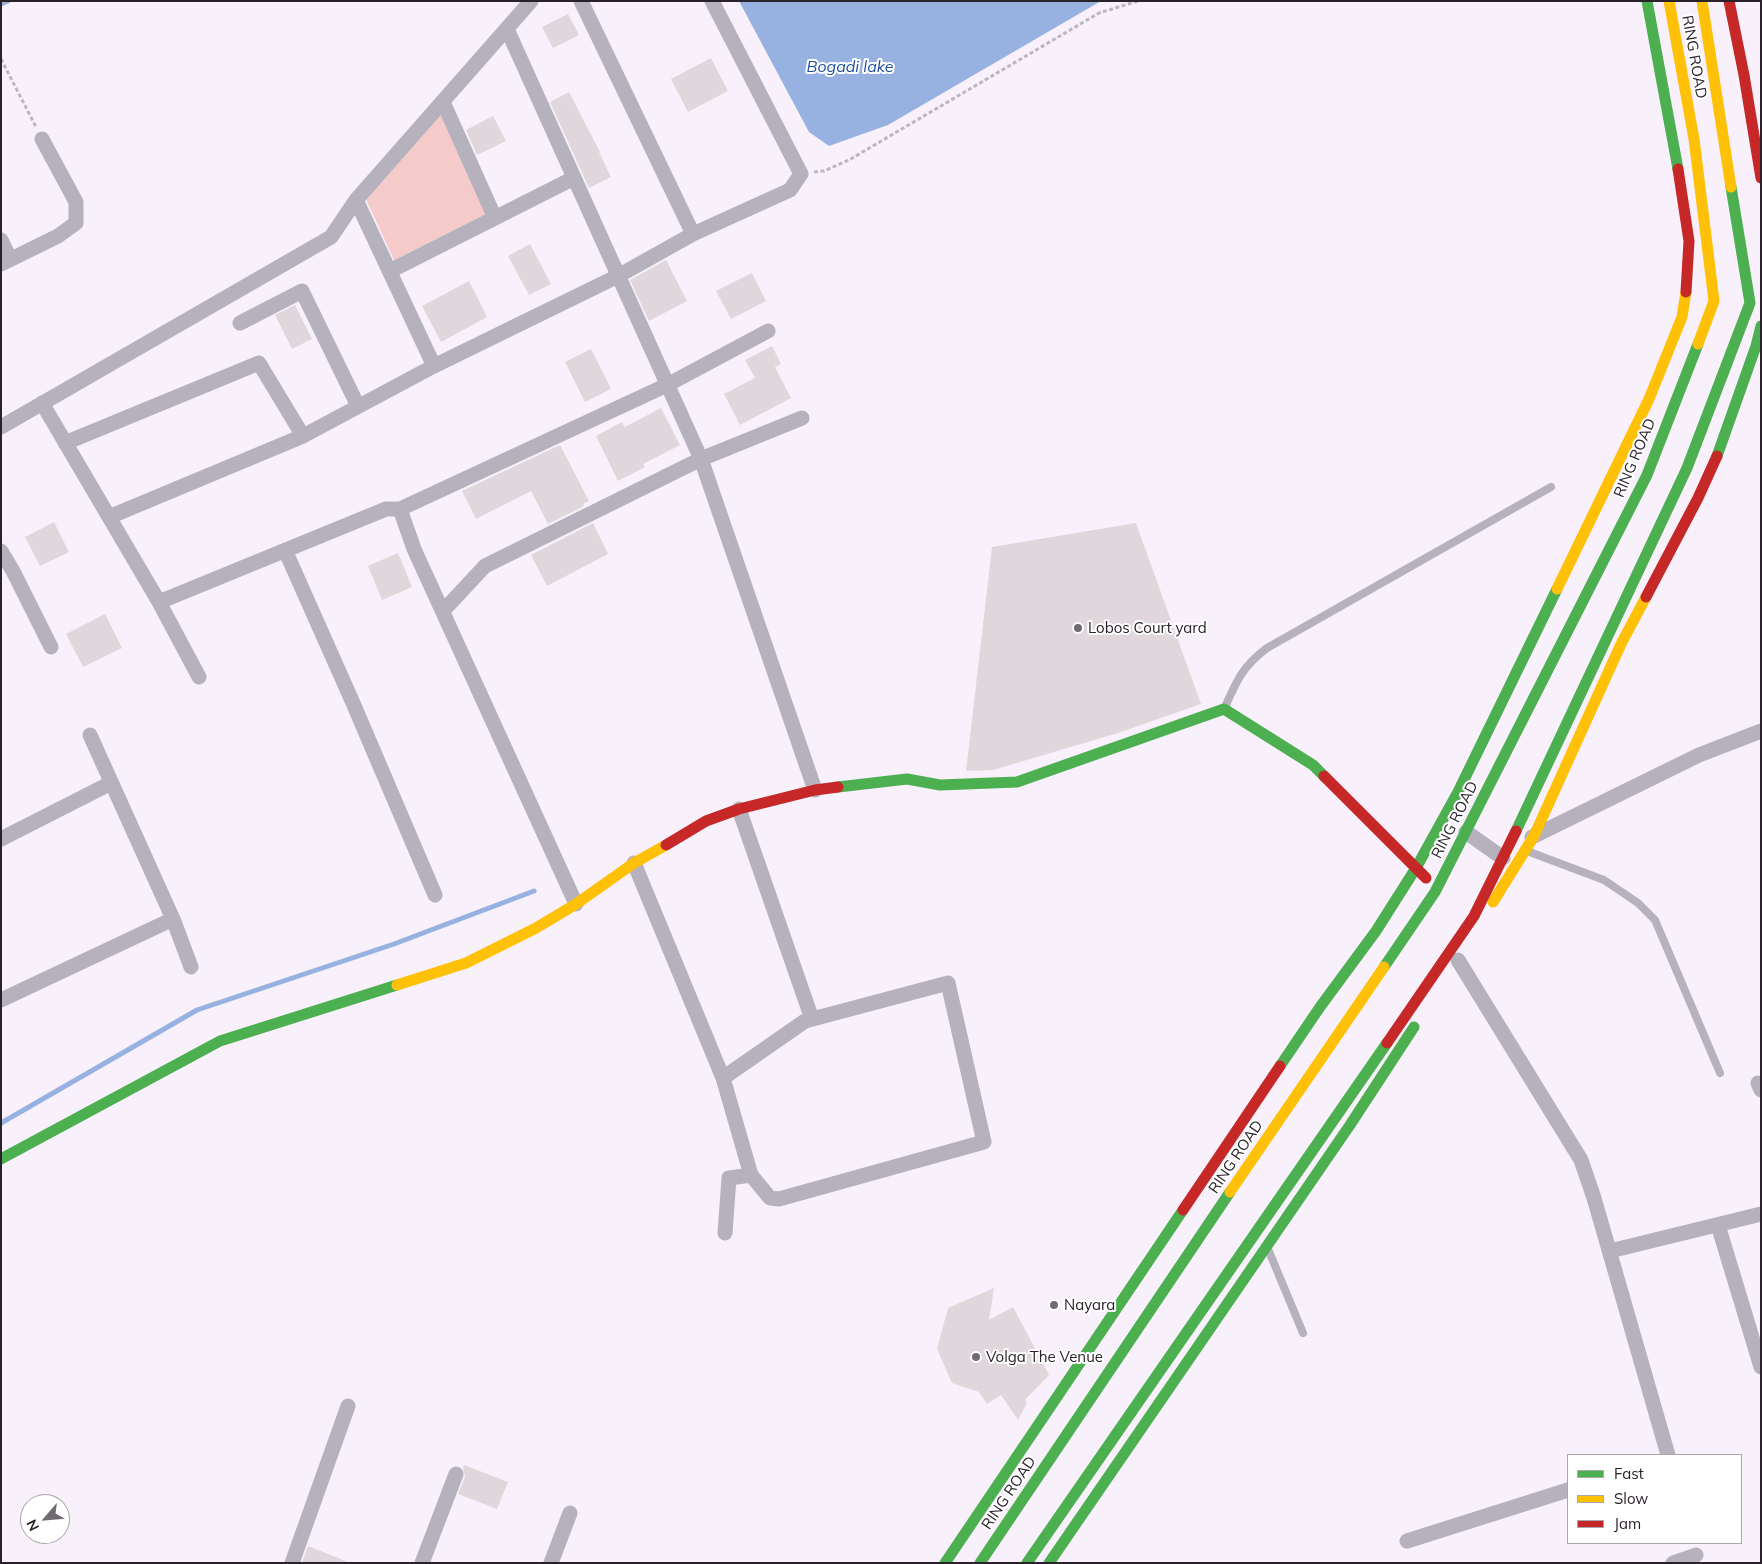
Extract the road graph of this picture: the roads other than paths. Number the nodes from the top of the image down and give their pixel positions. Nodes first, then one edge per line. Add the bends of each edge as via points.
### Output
1 (531, 1) edge
2 (581, 1) edge
3 (712, 1) edge
4 (1647, 1) edge
5 (1669, 1) edge
6 (1702, 1) edge
7 (1729, 1) edge
8 (508, 29) junction
9 (443, 102) junction
10 (42, 138) road end
11 (574, 178) junction
12 (1761, 178) edge
13 (356, 200) junction
14 (495, 218) junction
15 (693, 234) junction
16 (1, 240) edge
17 (6, 261) edge
18 (390, 271) junction
19 (618, 276) junction
20 (240, 322) dead end
21 (1761, 326) edge
22 (768, 331) dead end
23 (434, 366) junction
24 (667, 384) junction
25 (42, 403) junction
26 (358, 406) junction
27 (802, 418) dead end
28 (1, 427) edge
29 (303, 436) junction
30 (66, 443) junction
31 (701, 459) junction
32 (1687, 468) junction
33 (1706, 479) junction
34 (1550, 487) dead end
35 (400, 508) junction
36 (109, 517) junction
37 (285, 550) junction
38 (1, 551) edge
39 (7, 574) edge
40 (159, 602) junction
41 (443, 611) junction
42 (51, 647) dead end
43 (200, 677) dead end
44 (1224, 709) junction
45 (1761, 730) edge
46 (90, 735) dead end
47 (111, 783) junction
48 (814, 790) junction
49 (739, 809) junction
50 (1466, 832) junction
51 (1534, 836) junction
52 (1, 839) edge
53 (1511, 841) junction
54 (1525, 850) junction
55 (1503, 858) junction
56 (634, 863) junction
57 (1416, 868) junction
58 (1437, 889) junction
59 (434, 895) dead end
60 (576, 904) junction
61 (173, 919) junction
62 (1455, 964) joint
63 (191, 967) dead end
64 (3, 994) edge
65 (1420, 1018) dead end
66 (812, 1020) junction
67 (1720, 1073) dead end
68 (723, 1078) junction
69 (1, 1159) edge
70 (752, 1175) junction
71 (1761, 1214) edge
72 (1718, 1225) junction
73 (725, 1233) dead end
74 (1266, 1246) junction
75 (1610, 1252) junction
76 (1303, 1333) dead end
77 (1761, 1367) edge
78 (348, 1406) dead end
79 (1668, 1454) edge
80 (456, 1474) dead end
81 (1567, 1490) edge
82 (570, 1513) dead end
83 (1408, 1541) dead end
84 (1696, 1554) edge
85 (292, 1563) edge
86 (422, 1563) edge
87 (551, 1563) edge
88 (945, 1563) edge
89 (980, 1563) edge
90 (1027, 1563) edge
91 (1049, 1563) edge
92 (1673, 1563) edge

1 - 8 street
2 - 15 street
3 - 15 street via 801,174 790,190
4 - 57 main road via 1689,241 1682,317 1632,435 1458,792
5 - 50 main road, RING ROAD via 1694,139 1714,300 1647,475
6 - 32 main road, RING ROAD via 1750,303
7 - 12 main road
8 - 9 street
8 - 11 street
9 - 13 street
9 - 14 street
10 - 17 street via 76,202 76,223 58,236
11 - 14 street
11 - 19 street
13 - 18 street
13 - 25 street via 331,237
14 - 18 street
15 - 19 street
16 - 17 street
18 - 23 street
19 - 23 street
19 - 24 street
20 - 26 street via 302,291
21 - 33 main road via 1719,451
22 - 24 street
23 - 26 street
24 - 31 street
24 - 35 street
25 - 28 street
25 - 30 street
26 - 29 street
27 - 31 street
29 - 30 street via 259,363
29 - 36 street
30 - 36 street
31 - 41 street via 485,566
31 - 48 street
32 - 33 main road
32 - 53 main road, RING ROAD
33 - 51 main road via 1621,644
34 - 44 lane via 1267,648 1242,672
35 - 37 street via 386,509
35 - 41 street via 414,549
36 - 40 street
37 - 40 street
37 - 59 street
38 - 39 street
39 - 42 street
40 - 43 street
41 - 60 street
44 - 48 main road via 1017,782 940,786 907,779
44 - 57 main road via 1313,764
45 - 51 street via 1699,755
46 - 47 street
47 - 52 street
47 - 61 street
48 - 49 main road
49 - 56 main road via 706,821
49 - 66 street
50 - 55 street
50 - 58 main road, RING ROAD
51 - 53 street
51 - 54 main road
53 - 55 main road, RING ROAD
54 - 62 main road
54 - 67 lane via 1604,880 1638,903 1655,920
55 - 90 main road, RING ROAD via 1474,916
56 - 60 main road
56 - 68 street
57 - 58 main road
57 - 88 main road
58 - 89 main road, RING ROAD
60 - 69 main road via 536,928 458,966 220,1041
61 - 63 street
61 - 64 street
62 - 75 street via 1581,1160
65 - 74 main road
66 - 68 street via 805,1021
66 - 70 street via 948,983 984,1142 779,1199 770,1198
68 - 70 street
70 - 73 street via 729,1178
71 - 72 street
72 - 75 street
72 - 77 street
74 - 76 lane
74 - 91 main road
75 - 79 street
78 - 85 street
80 - 86 street
81 - 83 street
82 - 87 street
84 - 92 street

